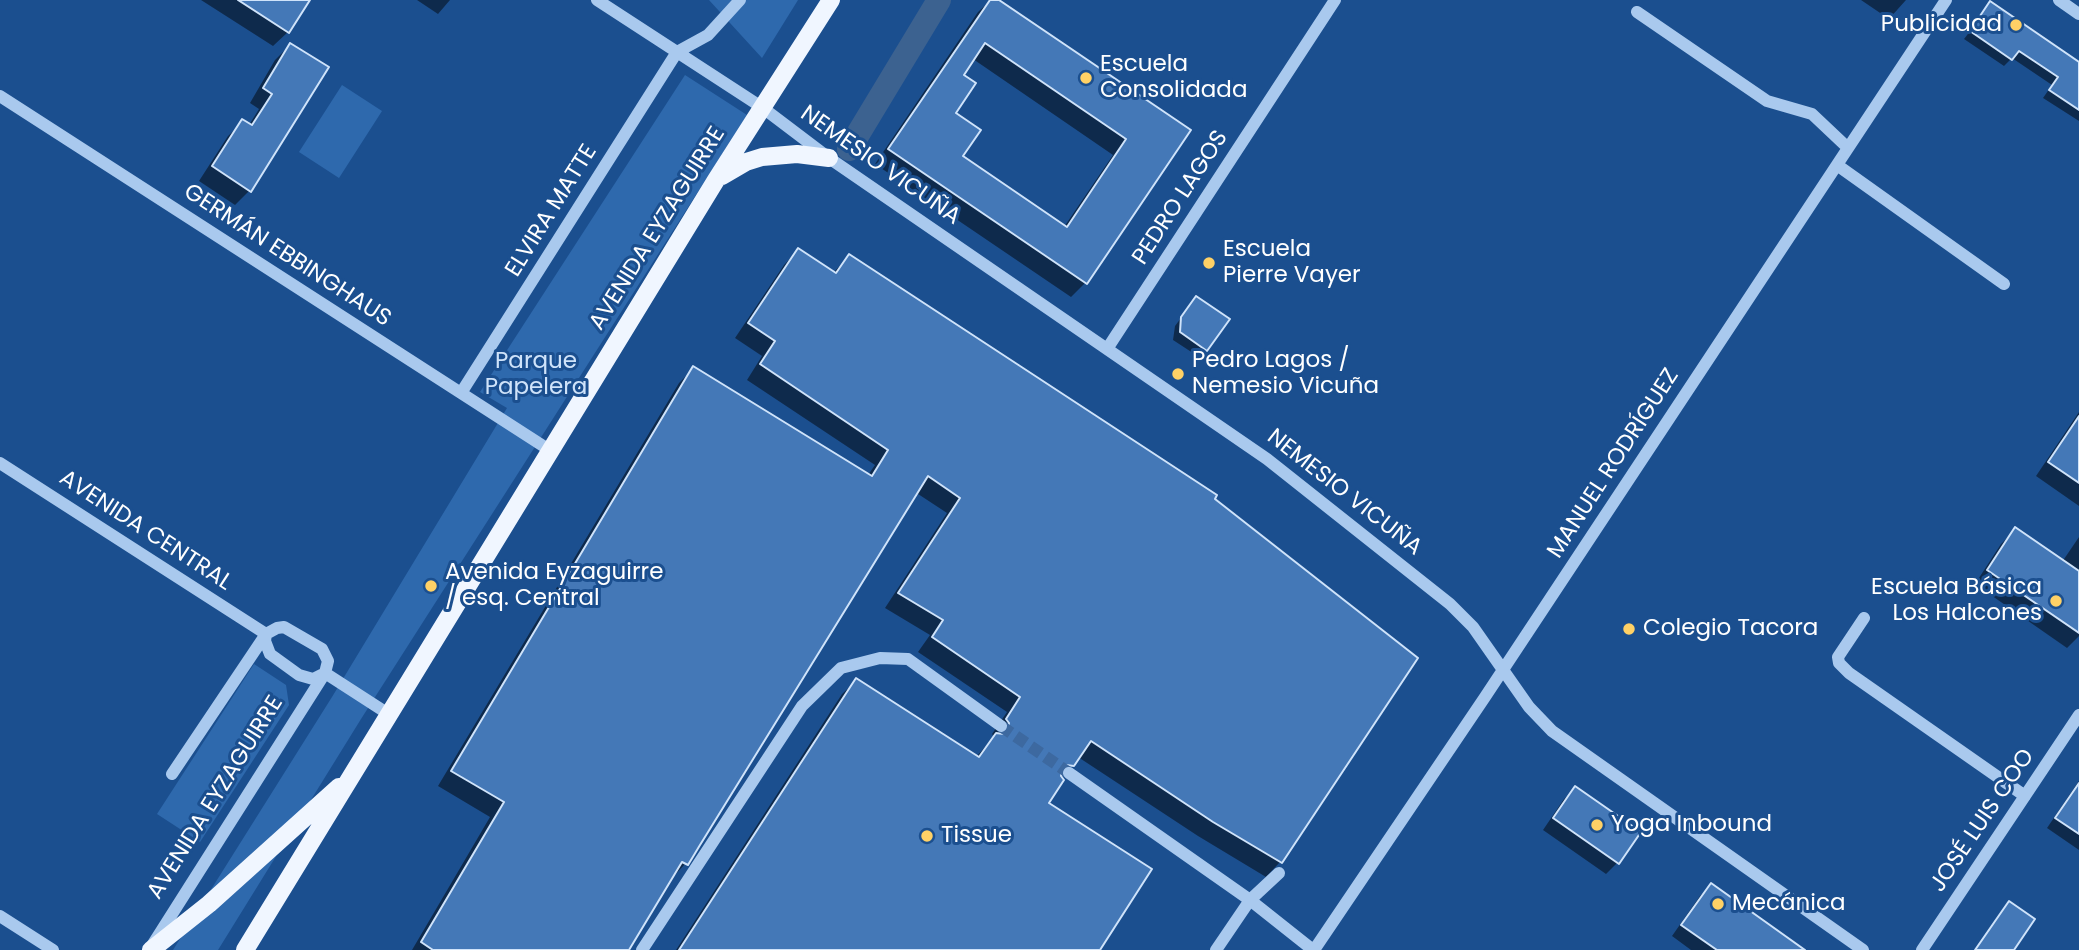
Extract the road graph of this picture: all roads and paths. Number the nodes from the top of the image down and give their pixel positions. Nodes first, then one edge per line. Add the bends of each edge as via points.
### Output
1 (597, 0) edge
2 (740, 0) edge
3 (831, 0) edge
4 (1335, 0) edge
5 (1946, 0) edge
6 (2059, 0) edge
7 (1637, 12) dead end
8 (2079, 14) edge
9 (677, 52) junction
10 (0, 96) edge
11 (763, 108) junction
12 (1848, 148) junction
13 (829, 159) junction
14 (1837, 165) junction
15 (716, 180) junction
16 (2004, 284) dead end
17 (1107, 349) junction
18 (461, 393) junction
19 (551, 451) junction
20 (0, 463) edge
21 (1864, 618) dead end
22 (266, 634) junction
23 (1502, 671) junction
24 (325, 673) junction
25 (390, 715) junction
26 (2079, 715) edge
27 (1001, 726) tunnel mouth
28 (354, 773) junction
29 (1069, 773) tunnel mouth
30 (172, 774) dead end
31 (2025, 796) junction
32 (1279, 873) dead end
33 (1250, 900) junction
34 (0, 916) edge
35 (53, 950) edge
36 (150, 950) edge
37 (245, 950) edge
38 (642, 950) edge
39 (1216, 950) edge
40 (1313, 950) edge
41 (1863, 950) edge
42 (1922, 950) edge

1 - 9 street, NEMESIO VICUÑA
2 - 9 street via 708,35
3 - 11 main road, AVENIDA EYZAGUIRRE
4 - 17 street, PEDRO LAGOS
5 - 12 street, MANUEL RODRÍGUEZ
6 - 8 street
7 - 12 street via 1768,101 1812,114
9 - 11 street, NEMESIO VICUÑA
9 - 18 street, ELVIRA MATTE
10 - 18 street, GERMÁN EBBINGHAUS
11 - 13 street, NEMESIO VICUÑA
11 - 15 main road, AVENIDA EYZAGUIRRE
12 - 14 street, MANUEL RODRÍGUEZ
13 - 15 main road via 797,154 762,157
13 - 17 street, NEMESIO VICUÑA
14 - 16 street
14 - 23 street, MANUEL RODRÍGUEZ
15 - 19 main road, AVENIDA EYZAGUIRRE
17 - 23 street, NEMESIO VICUÑA via 1266,458 1450,604 1478,634
18 - 19 street, GERMÁN EBBINGHAUS
19 - 25 main road, AVENIDA EYZAGUIRRE
20 - 22 street, AVENIDA CENTRAL
21 - 31 street via 1838,657 1839,663
22 - 24 street, AVENIDA CENTRAL via 270,653 299,676 313,679
22 - 24 street via 284,627 317,645 328,661
22 - 30 street
23 - 40 street, MANUEL RODRÍGUEZ
23 - 41 street, NEMESIO VICUÑA via 1529,707 1565,741
24 - 25 street
24 - 36 street, AVENIDA EYZAGUIRRE
25 - 28 main road, AVENIDA EYZAGUIRRE
26 - 31 street, JOSÉ LUIS COO
27 - 38 street via 908,659 880,658 841,668 802,706
28 - 36 main road, AVENIDA EYZAGUIRRE via 209,904
28 - 37 main road, AVENIDA EYZAGUIRRE
29 - 33 street
31 - 42 street, JOSÉ LUIS COO
32 - 33 street
33 - 39 street
33 - 40 street
34 - 35 street

